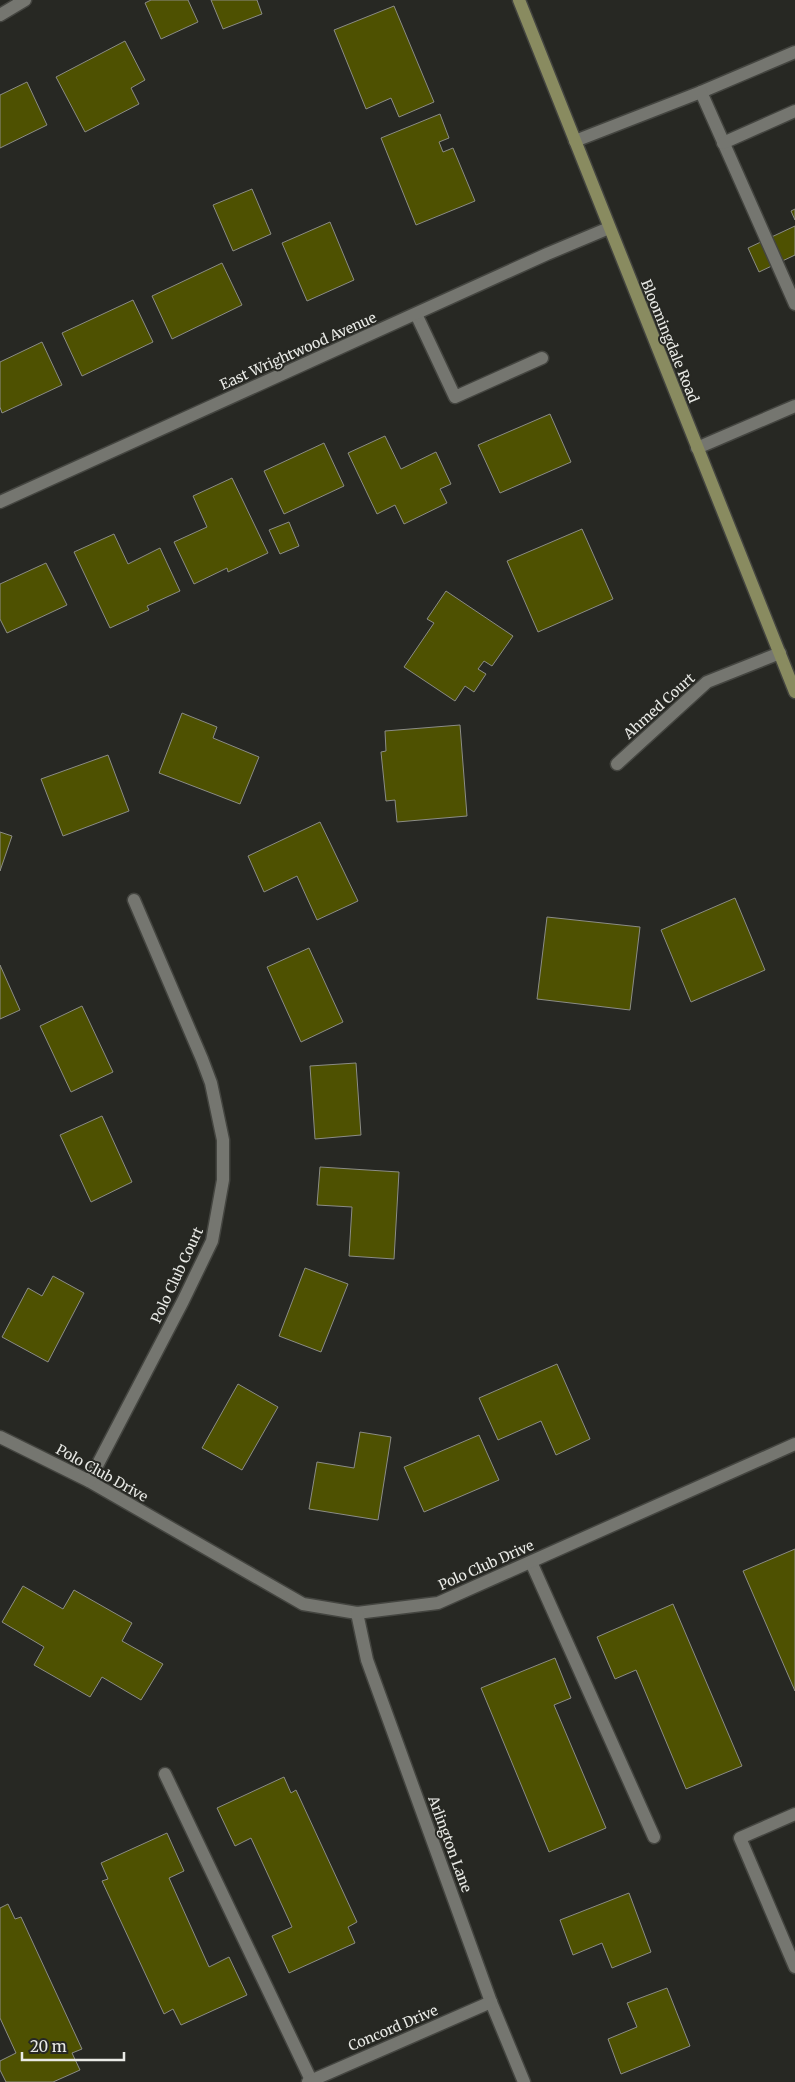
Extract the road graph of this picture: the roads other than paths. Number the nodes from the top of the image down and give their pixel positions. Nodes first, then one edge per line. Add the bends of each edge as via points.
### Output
1 (25, 0) edge
2 (519, 0) edge
3 (0, 15) edge
4 (795, 52) edge
5 (701, 92) junction
6 (795, 111) edge
7 (575, 141) junction
8 (723, 143) junction
9 (609, 228) junction
10 (795, 304) edge
11 (416, 314) junction
12 (542, 358) dead end
13 (795, 406) edge
14 (697, 448) junction
15 (0, 502) edge
16 (780, 653) junction
17 (795, 692) edge
18 (617, 764) dead end
19 (134, 900) dead end
20 (0, 1436) edge
21 (794, 1447) edge
22 (89, 1481) junction
23 (530, 1562) junction
24 (357, 1613) junction
25 (165, 1774) dead end
26 (795, 1814) edge
27 (654, 1837) dead end
28 (795, 1967) edge
29 (491, 2002) junction
30 (309, 2081) edge
31 (524, 2082) edge

1 - 3 street
2 - 7 main road, Bloomingdale Road
4 - 5 street
5 - 7 street
5 - 8 street
6 - 8 street
7 - 9 main road, Bloomingdale Road
8 - 10 street
9 - 11 street, East Wrightwood Avenue
9 - 14 main road, Bloomingdale Road
11 - 12 street via 455,397
11 - 15 street, East Wrightwood Avenue
13 - 14 street
14 - 16 main road, Bloomingdale Road
16 - 17 main road, Bloomingdale Road
16 - 18 street, Ahmed Court via 707,682
19 - 22 street, Polo Club Court via 211,1083 223,1140 223,1180 212,1241
20 - 22 street, Polo Club Drive
21 - 23 street, Polo Club Drive
22 - 24 street, Polo Club Drive via 303,1604
23 - 24 street, Polo Club Drive via 438,1603
23 - 27 street
24 - 29 street, Arlington Lane via 367,1660
25 - 30 street
26 - 28 street via 740,1838
29 - 30 street, Concord Drive
29 - 31 street, Arlington Lane

